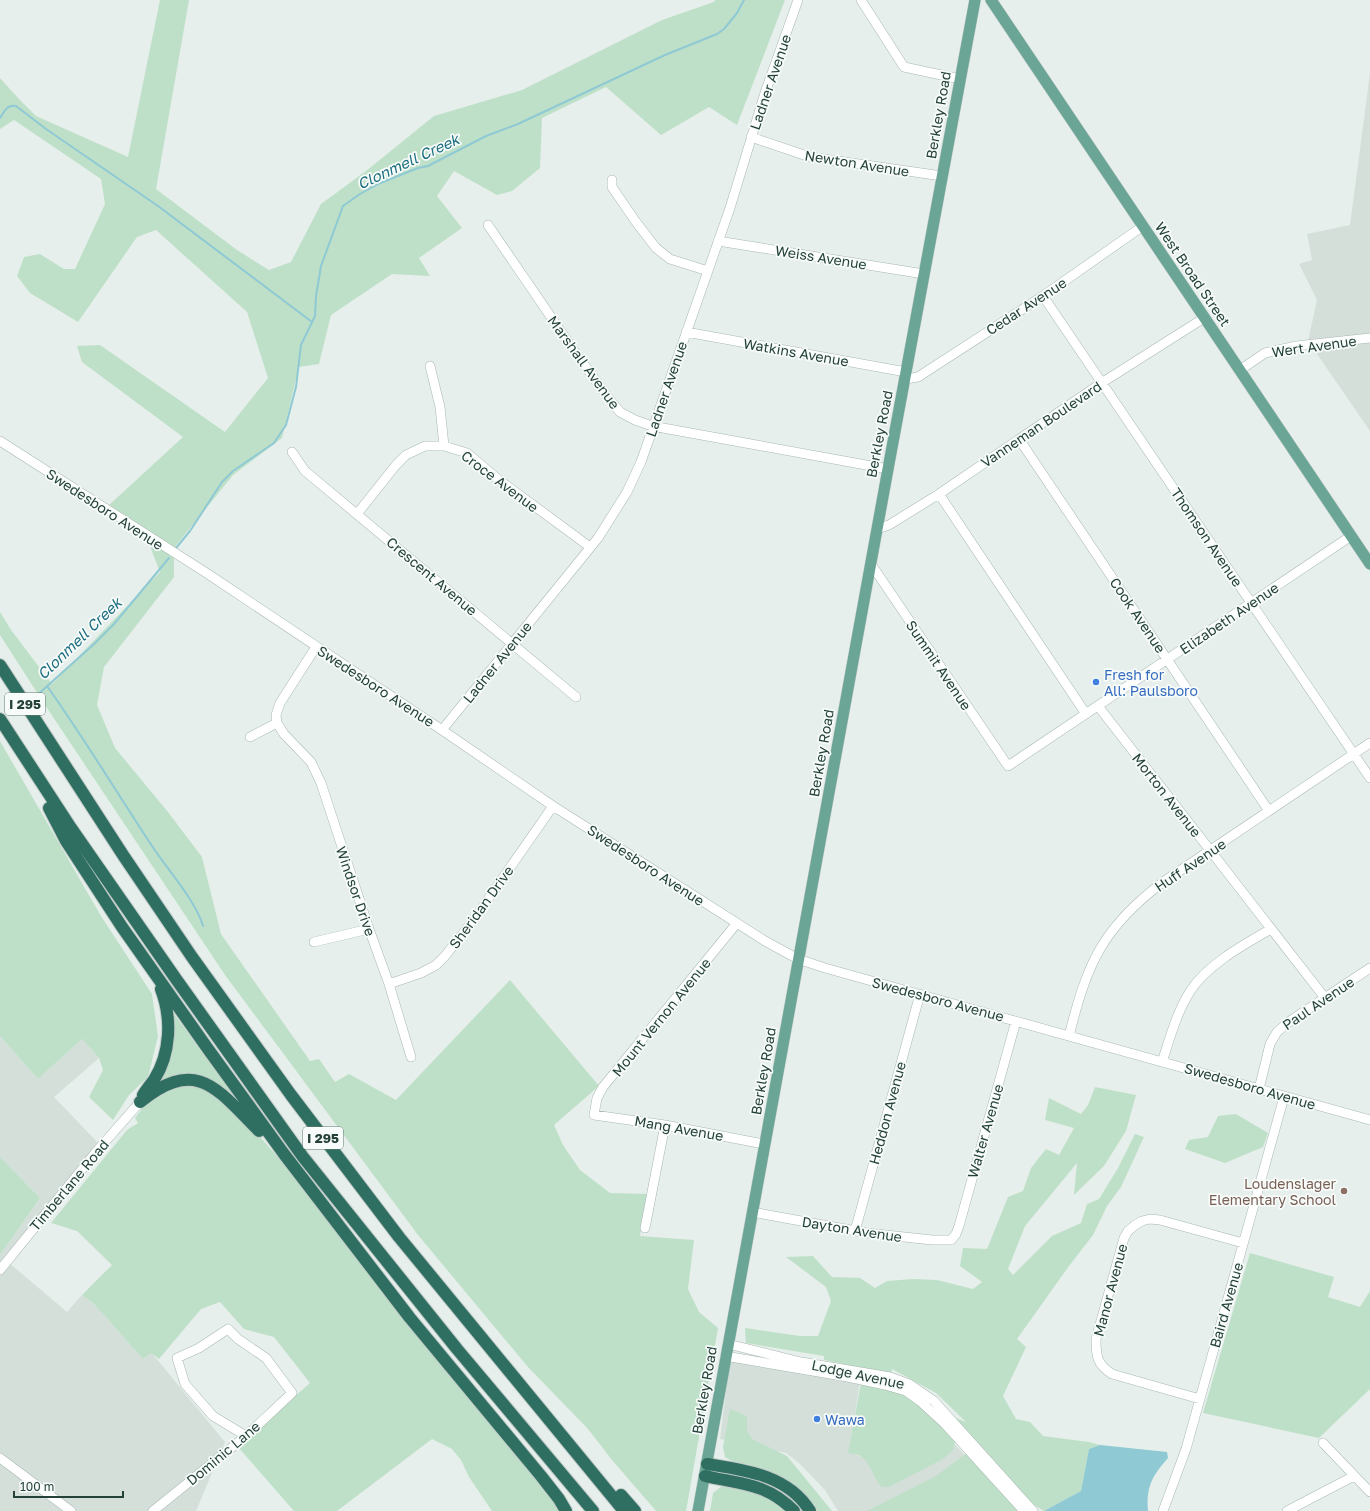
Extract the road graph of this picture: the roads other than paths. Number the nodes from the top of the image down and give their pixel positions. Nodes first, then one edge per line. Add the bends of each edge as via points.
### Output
1 (798, 0) edge
2 (861, 0) edge
3 (975, 0) edge
4 (991, 0) edge
5 (960, 79) junction
6 (751, 137) junction
7 (942, 176) junction
8 (612, 180) dead end
9 (488, 225) dead end
10 (1143, 226) junction
11 (718, 241) junction
12 (708, 271) junction
13 (924, 274) junction
14 (1043, 296) junction
15 (1204, 318) junction
16 (686, 332) junction
17 (1370, 338) edge
18 (430, 366) dead end
19 (1240, 370) junction
20 (906, 375) junction
21 (1103, 382) junction
22 (652, 426) junction
23 (1019, 439) junction
24 (0, 441) edge
25 (444, 446) junction
26 (292, 452) dead end
27 (888, 469) junction
28 (939, 494) junction
29 (357, 514) junction
30 (878, 529) junction
31 (1351, 536) junction
32 (590, 547) junction
33 (871, 564) junction
34 (1370, 564) edge
35 (1252, 603) junction
36 (513, 643) junction
37 (316, 647) junction
38 (1168, 659) junction
39 (0, 665) edge
40 (576, 697) dead end
41 (1098, 706) junction
42 (1086, 714) junction
43 (0, 719) edge
44 (277, 723) junction
45 (442, 730) junction
46 (250, 737) dead end
47 (1370, 743) edge
48 (1354, 754) junction
49 (25, 758) junction
50 (1008, 766) joint
51 (1370, 778) edge
52 (553, 806) junction
53 (1269, 811) junction
54 (1211, 850) junction
55 (737, 923) junction
56 (369, 929) junction
57 (1271, 929) junction
58 (314, 942) dead end
59 (798, 959) junction
60 (1370, 968) edge
61 (155, 975) junction
62 (389, 984) junction
63 (920, 994) junction
64 (1325, 998) junction
65 (1016, 1021) junction
66 (1069, 1036) junction
67 (411, 1057) dead end
68 (1162, 1062) junction
69 (1259, 1089) junction
70 (1284, 1097) junction
71 (140, 1102) junction
72 (594, 1115) joint
73 (1370, 1120) edge
74 (665, 1125) junction
75 (764, 1144) junction
76 (284, 1154) junction
77 (752, 1212) junction
78 (645, 1228) dead end
79 (855, 1231) junction
80 (399, 1237) junction
81 (951, 1240) joint
82 (1244, 1243) junction
83 (0, 1270) edge
84 (728, 1344) junction
85 (725, 1356) junction
86 (1200, 1399) junction
87 (246, 1436) junction
88 (1323, 1443) dead end
89 (0, 1458) edge
90 (707, 1464) junction
91 (704, 1476) junction
92 (1354, 1476) junction
93 (1370, 1492) edge
94 (71, 1511) edge
95 (153, 1511) edge
96 (566, 1511) edge
97 (593, 1511) edge
98 (624, 1511) edge
99 (635, 1511) edge
100 (698, 1511) edge
101 (794, 1511) edge
102 (810, 1511) edge
103 (1024, 1511) edge
104 (1033, 1511) edge
105 (1163, 1511) edge
106 (1287, 1511) edge

1 - 6 street, Ladner Avenue
2 - 5 street via 904,67
3 - 5 main road, Berkley Road
4 - 10 main road, West Broad Street
5 - 7 main road, Berkley Road
6 - 7 street, Newton Avenue via 810,158
6 - 11 street, Ladner Avenue
7 - 13 main road, Berkley Road
8 - 12 street via 612,187 656,248 670,259
9 - 22 street, Marshall Avenue via 610,400 620,412
10 - 14 street, Cedar Avenue
10 - 15 main road, West Broad Street
11 - 12 street, Ladner Avenue
11 - 13 street, Weiss Avenue
12 - 16 street, Ladner Avenue
13 - 20 main road, Berkley Road
14 - 20 street, Cedar Avenue via 918,377
14 - 21 street, Thomson Avenue
15 - 19 main road, West Broad Street
15 - 21 street, Vanneman Boulevard
16 - 20 street, Watkins Avenue
16 - 22 street, Ladner Avenue
17 - 19 street, Wert Avenue via 1296,346 1265,353
18 - 25 street via 440,407
19 - 31 main road, West Broad Street
20 - 27 main road, Berkley Road
21 - 23 street, Vanneman Boulevard
21 - 35 street, Thomson Avenue
22 - 27 street, Marshall Avenue
22 - 32 street, Ladner Avenue via 641,462 627,492
23 - 28 street, Vanneman Boulevard
23 - 38 street, Cook Avenue
24 - 37 street, Swedesboro Avenue via 208,574
25 - 29 street, Croce Avenue via 425,446 406,455
25 - 32 street, Croce Avenue via 467,453 499,480
26 - 29 street, Crescent Avenue via 305,471
27 - 30 main road, Berkley Road
28 - 30 street, Vanneman Boulevard via 889,525
28 - 42 street
29 - 36 street, Crescent Avenue
30 - 33 main road, Berkley Road
31 - 34 main road, West Broad Street
31 - 35 street, Elizabeth Avenue
32 - 36 street, Ladner Avenue
33 - 50 street, Summit Avenue
33 - 59 main road, Berkley Road
35 - 38 street, Elizabeth Avenue
35 - 48 street, Thomson Avenue
36 - 40 street, Crescent Avenue
36 - 45 street, Ladner Avenue
37 - 44 street via 280,703 276,715
37 - 45 street, Swedesboro Avenue
38 - 41 street, Elizabeth Avenue
38 - 53 street, Cook Avenue
39 - 80 highway, I 295 via 188,951
41 - 42 street, Elizabeth Avenue
41 - 54 street, Morton Avenue
42 - 50 street, Elizabeth Avenue
43 - 49 highway, I 295
44 - 46 street
44 - 56 street, Windsor Drive via 311,762 316,772
45 - 52 street, Swedesboro Avenue
47 - 48 street, Huff Avenue
48 - 51 street, Thomson Avenue
48 - 53 street, Huff Avenue
49 - 61 highway via 66,841
49 - 97 highway, I 295 via 75,835 303,1157
52 - 55 street, Swedesboro Avenue
52 - 62 street, Sheridan Drive via 475,918 445,956 436,965 421,973
53 - 54 street, Huff Avenue
54 - 57 street, Morton Avenue
54 - 66 street, Huff Avenue via 1144,896 1114,926 1088,971
55 - 59 street, Swedesboro Avenue
55 - 72 street, Mount Vernon Avenue via 604,1087 597,1098
56 - 58 street
56 - 62 street, Windsor Drive
57 - 64 street, Morton Avenue
57 - 68 street via 1228,956 1191,989 1180,1011
59 - 63 street, Swedesboro Avenue
59 - 75 main road, Berkley Road
60 - 64 street, Paul Avenue
61 - 71 highway via 165,1000 169,1021 168,1044 157,1074
61 - 76 highway
62 - 67 street, Windsor Drive
63 - 65 street, Swedesboro Avenue
63 - 79 street, Heddon Avenue
64 - 69 street, Paul Avenue via 1277,1032 1270,1044
65 - 66 street, Swedesboro Avenue
65 - 81 street, Walter Avenue via 959,1226
66 - 68 street, Swedesboro Avenue
68 - 69 street, Swedesboro Avenue
69 - 70 street, Swedesboro Avenue
70 - 73 street, Swedesboro Avenue
70 - 82 street, Baird Avenue
71 - 76 highway via 154,1090 174,1081 193,1079 202,1082 214,1087
71 - 83 street, Timberlane Road
72 - 74 street, Mang Avenue
74 - 75 street, Mang Avenue
74 - 78 street
75 - 77 main road, Berkley Road
76 - 96 highway via 410,1318 541,1476
77 - 79 street, Dayton Avenue
77 - 84 main road, Berkley Road
79 - 81 street, Dayton Avenue
80 - 98 highway, I 295
80 - 99 highway via 416,1246 551,1413
82 - 86 street, Baird Avenue
82 - 86 street, Manor Avenue via 1160,1220 1142,1221 1124,1238 1110,1286 1096,1339 1099,1362 1112,1374
84 - 85 main road, Berkley Road
84 - 104 street, Lodge Avenue via 909,1384 934,1401
85 - 90 main road, Berkley Road
85 - 103 street, Lodge Avenue via 848,1377 906,1392 945,1424
86 - 105 street, Baird Avenue via 1186,1449
87 - 87 street, Dominic Lane via 213,1416 185,1384 178,1358 200,1348 228,1329 266,1358 292,1393
87 - 95 street, Dominic Lane
88 - 92 street
89 - 94 street
90 - 91 main road, Berkley Road
90 - 102 highway via 782,1483 798,1496
91 - 100 main road, Berkley Road
91 - 101 highway via 763,1488 776,1495
92 - 93 street
92 - 106 street

